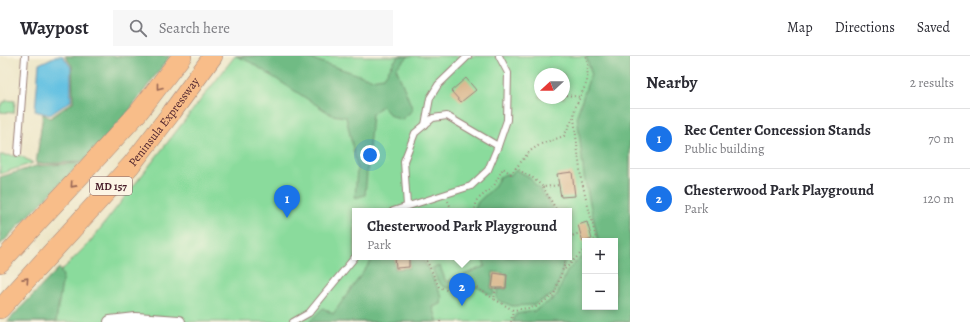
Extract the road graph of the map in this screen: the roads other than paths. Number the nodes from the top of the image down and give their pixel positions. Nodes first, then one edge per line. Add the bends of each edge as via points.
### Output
1 (25, 56) edge
2 (182, 56) edge
3 (213, 56) edge
4 (468, 56) edge
5 (499, 56) edge
6 (425, 125) junction
7 (498, 146) junction
8 (18, 153) dead end
9 (407, 206) junction
10 (401, 208) edge
11 (353, 260) edge
12 (0, 264) edge
13 (0, 309) edge
14 (110, 322) edge
15 (178, 322) edge
16 (293, 322) edge

1 - 8 lane
2 -> 12 main road, Peninsula Expressway / MD 157 via 138,113
13 -> 3 main road, Peninsula Expressway / MD 157 via 131,165
4 - 6 lane via 438,85 430,98
5 - 7 lane via 508,73 507,120
6 - 7 lane via 433,118 447,116
6 - 9 lane via 415,133 404,161
7 - 9 lane via 488,170 471,186
9 - 10 lane
11 - 16 lane via 309,313
14 - 15 street via 136,319

